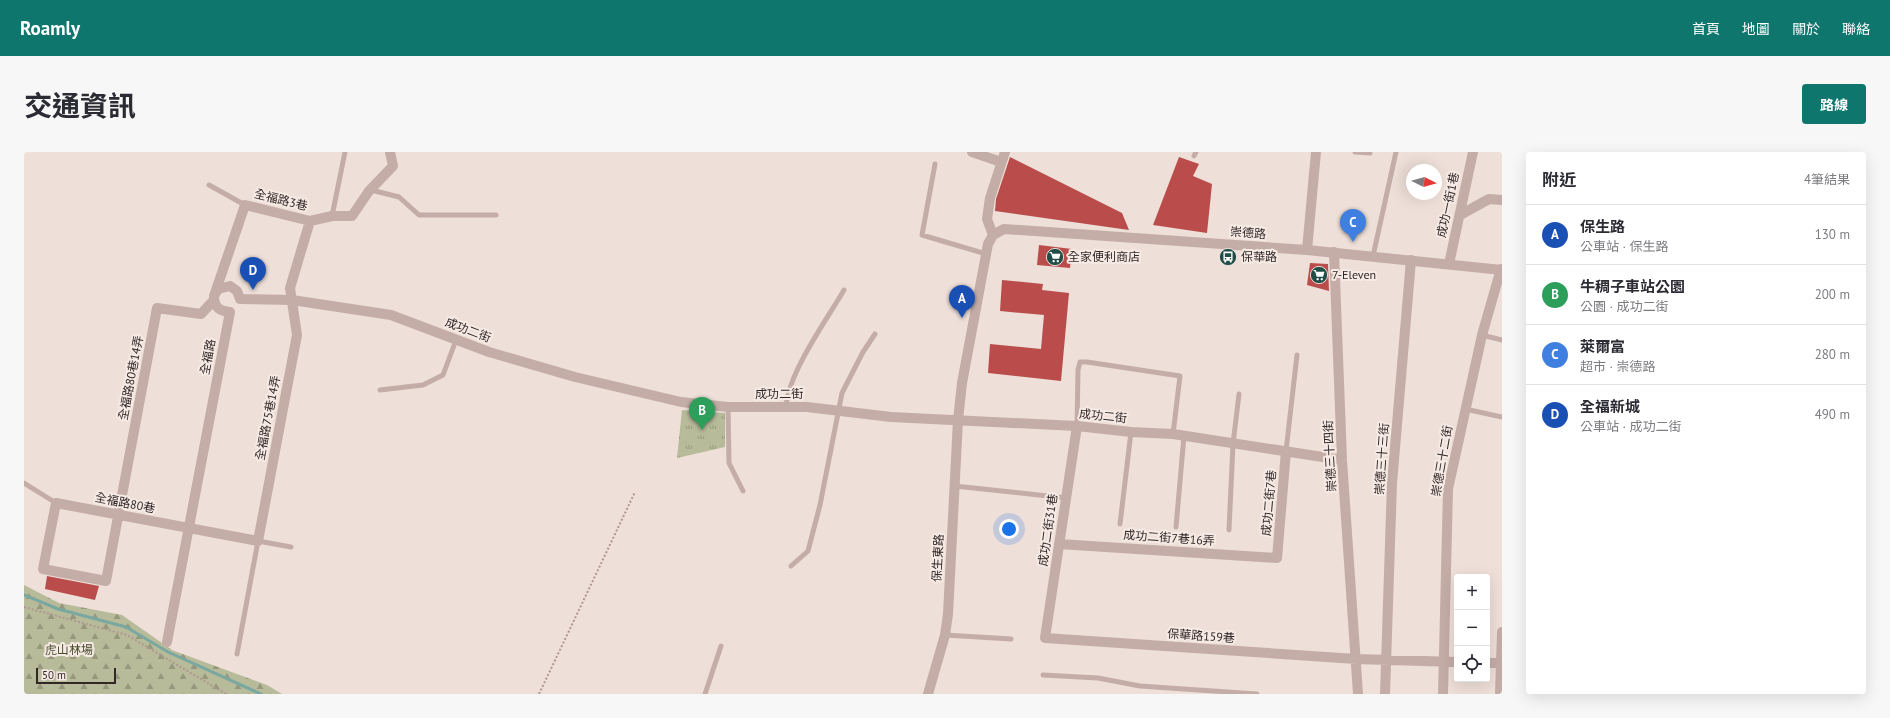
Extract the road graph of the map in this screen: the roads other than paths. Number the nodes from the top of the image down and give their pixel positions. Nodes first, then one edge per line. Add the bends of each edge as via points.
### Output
1 (345, 152) edge
2 (390, 152) edge
3 (972, 152) edge
4 (1005, 152) edge
5 (1316, 152) edge
6 (1355, 152) edge
7 (1396, 152) edge
8 (1474, 152) edge
9 (1370, 153) dead end
10 (1001, 162) junction
11 (934, 164) dead end
12 (209, 185) dead end
13 (370, 190) junction
14 (1502, 200) edge
15 (245, 205) junction
16 (496, 215) dead end
17 (1460, 215) junction
18 (332, 216) junction
19 (310, 221) junction
20 (993, 235) junction
21 (1307, 250) junction
22 (1334, 252) junction
23 (986, 254) junction
24 (1373, 256) junction
25 (1411, 260) junction
26 (1449, 264) junction
27 (1501, 270) edge
28 (844, 290) dead end
29 (214, 298) junction
30 (240, 299) junction
31 (292, 300) junction
32 (230, 312) junction
33 (875, 334) dead end
34 (1482, 335) junction
35 (456, 340) junction
36 (1502, 340) edge
37 (1297, 355) dead end
38 (380, 390) dead end
39 (1239, 394) dead end
40 (728, 406) junction
41 (786, 407) junction
42 (1464, 409) junction
43 (838, 411) junction
44 (1502, 417) edge
45 (958, 420) junction
46 (1077, 426) junction
47 (1131, 432) junction
48 (1173, 434) junction
49 (1184, 436) junction
50 (1233, 444) junction
51 (1286, 451) junction
52 (1342, 460) junction
53 (24, 483) edge
54 (955, 486) junction
55 (743, 492) dead end
56 (1066, 498) junction
57 (56, 503) junction
58 (118, 514) junction
59 (1120, 524) dead end
60 (1176, 526) dead end
61 (189, 528) junction
62 (1229, 530) dead end
63 (258, 541) junction
64 (1059, 544) junction
65 (291, 547) dead end
66 (1277, 558) joint
67 (791, 566) dead end
68 (1502, 632) edge
69 (945, 635) junction
70 (1045, 638) joint
71 (1011, 639) dead end
72 (167, 642) dead end
73 (721, 646) dead end
74 (237, 654) dead end
75 (1356, 659) junction
76 (1386, 660) junction
77 (1444, 661) junction
78 (1454, 662) edge
79 (1490, 663) edge
80 (1502, 663) edge
81 (1043, 675) dead end
82 (704, 694) edge
83 (928, 694) edge
84 (1257, 694) edge
85 (1358, 694) edge
86 (1386, 694) edge
87 (1443, 694) edge
88 (1500, 694) edge

1 - 18 lane
2 - 13 street, 全福路3巷 via 393,166
3 - 10 street
4 - 10 street
5 - 21 street
6 - 9 lane
7 - 24 lane
8 - 17 street, 成功一街1巷
10 - 20 street via 990,198 987,219
11 - 23 lane via 922,235
12 - 15 lane
13 - 16 lane via 399,197 419,215
13 - 18 street, 全福路3巷 via 352,216
14 - 17 street via 1489,199
15 - 19 street, 全福路3巷
15 - 29 street
17 - 26 street, 成功一街1巷
18 - 19 street, 全福路3巷
19 - 31 street, 全福路75巷14弄 via 290,288
20 - 21 street, 崇德路 via 1004,229
20 - 23 street, 保生東路
21 - 22 street, 崇德路
22 - 24 street, 崇德路
22 - 52 street, 崇德三十四街
23 - 45 street, 保生東路 via 962,383
24 - 25 street, 崇德路
25 - 26 street, 崇德路
25 - 76 street, 崇德三十三街 via 1392,483
26 - 27 street, 崇德路
27 - 34 street, 崇德三十二街
28 - 41 lane via 796,372 787,394
29 - 30 street via 222,287 234,288
29 - 32 street via 218,308
29 - 58 street, 全福路80巷14弄 via 201,314 157,308
30 - 31 street, 成功二街
30 - 32 street via 237,307
31 - 35 street, 成功二街 via 391,315
31 - 63 street, 全福路75巷14弄 via 297,335
32 - 61 street, 全福路
33 - 43 lane via 842,393
34 - 36 lane
34 - 42 street, 崇德三十二街
35 - 38 lane via 443,375 423,385
35 - 40 street, 成功二街 via 496,354 648,395 682,402
37 - 51 lane
39 - 50 lane
40 - 41 street, 成功二街
40 - 55 lane via 729,463
41 - 43 street, 成功二街
42 - 44 lane
42 - 77 street, 崇德三十二街 via 1448,489
43 - 45 street, 成功二街 via 891,418
43 - 67 lane via 820,505 808,551
45 - 46 street, 成功二街
45 - 54 street, 保生東路
46 - 47 street, 成功二街
46 - 48 lane via 1080,362 1180,376
46 - 56 street, 成功二街31巷
47 - 48 street, 成功二街
47 - 59 lane
48 - 49 street, 成功二街
49 - 50 street, 成功二街
49 - 60 lane
50 - 51 street, 成功二街
50 - 62 lane
51 - 52 street, 成功二街
51 - 66 street, 成功二街7巷
52 - 75 street, 崇德三十四街
53 - 57 lane, 全福路80巷
54 - 56 lane
54 - 69 street, 保生東路
56 - 64 street, 成功二街31巷
57 - 58 street, 全福路80巷
57 - 58 street via 43,569 106,581
58 - 61 street, 全福路80巷
61 - 63 street
61 - 72 street, 全福路
63 - 65 lane
63 - 74 lane
64 - 66 street, 成功二街7巷16弄
64 - 70 street, 成功二街31巷
68 - 80 street
69 - 71 lane
69 - 83 street, 保生東路
70 - 75 street, 保華路159巷
73 - 82 lane
75 - 76 street, 保華路159巷
75 - 85 street
76 - 77 street, 保華路159巷
76 - 86 street, 崇德三十三街
77 - 78 street, 保華路159巷
77 - 87 street, 崇德三十二街
79 - 80 street
80 - 88 street
81 - 84 lane via 1098,678 1140,686

